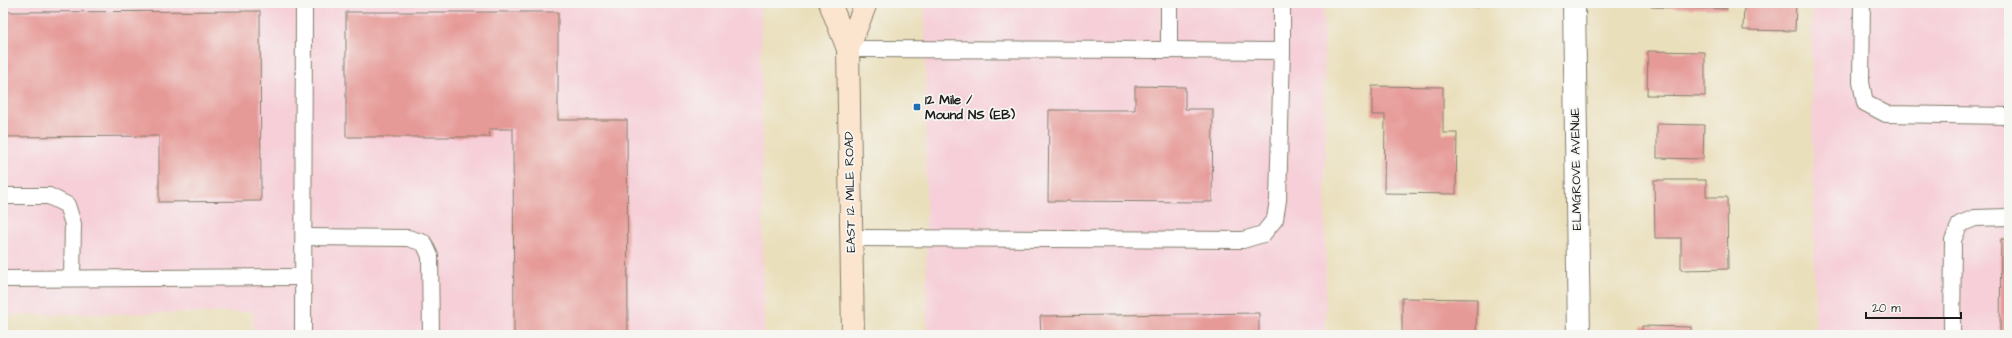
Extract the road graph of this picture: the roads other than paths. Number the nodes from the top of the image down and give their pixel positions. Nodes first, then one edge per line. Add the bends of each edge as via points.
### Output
1 (304, 3) edge
2 (830, 3) edge
3 (866, 3) edge
4 (1169, 3) edge
5 (1282, 3) edge
6 (1574, 3) edge
7 (1862, 3) edge
8 (848, 49) junction
9 (1170, 50) junction
10 (1282, 51) junction
11 (2009, 116) edge
12 (3, 196) edge
13 (2009, 217) edge
14 (304, 237) junction
15 (852, 238) junction
16 (303, 277) junction
17 (72, 278) junction
18 (3, 279) edge
19 (303, 335) edge
20 (431, 335) edge
21 (853, 335) edge
22 (1579, 335) edge
23 (1952, 335) edge

1 - 14 lane
2 - 8 main road, EAST 12 MILE ROAD
3 - 8 main road, EAST 12 MILE ROAD
4 - 9 lane
5 - 10 lane
6 - 22 street, ELMGROVE AVENUE
7 - 11 lane via 1861,82 1865,104 1886,114
8 - 9 lane
8 - 15 main road, EAST 12 MILE ROAD
9 - 10 lane
10 - 15 lane via 1278,200 1274,219 1263,234 1243,240
12 - 17 lane via 49,196 67,205 73,224
13 - 23 lane via 1975,218 1960,224 1953,240
14 - 16 lane
14 - 20 lane via 408,238 424,243 430,256
15 - 21 main road, EAST 12 MILE ROAD
16 - 17 lane
16 - 19 lane
17 - 18 lane

